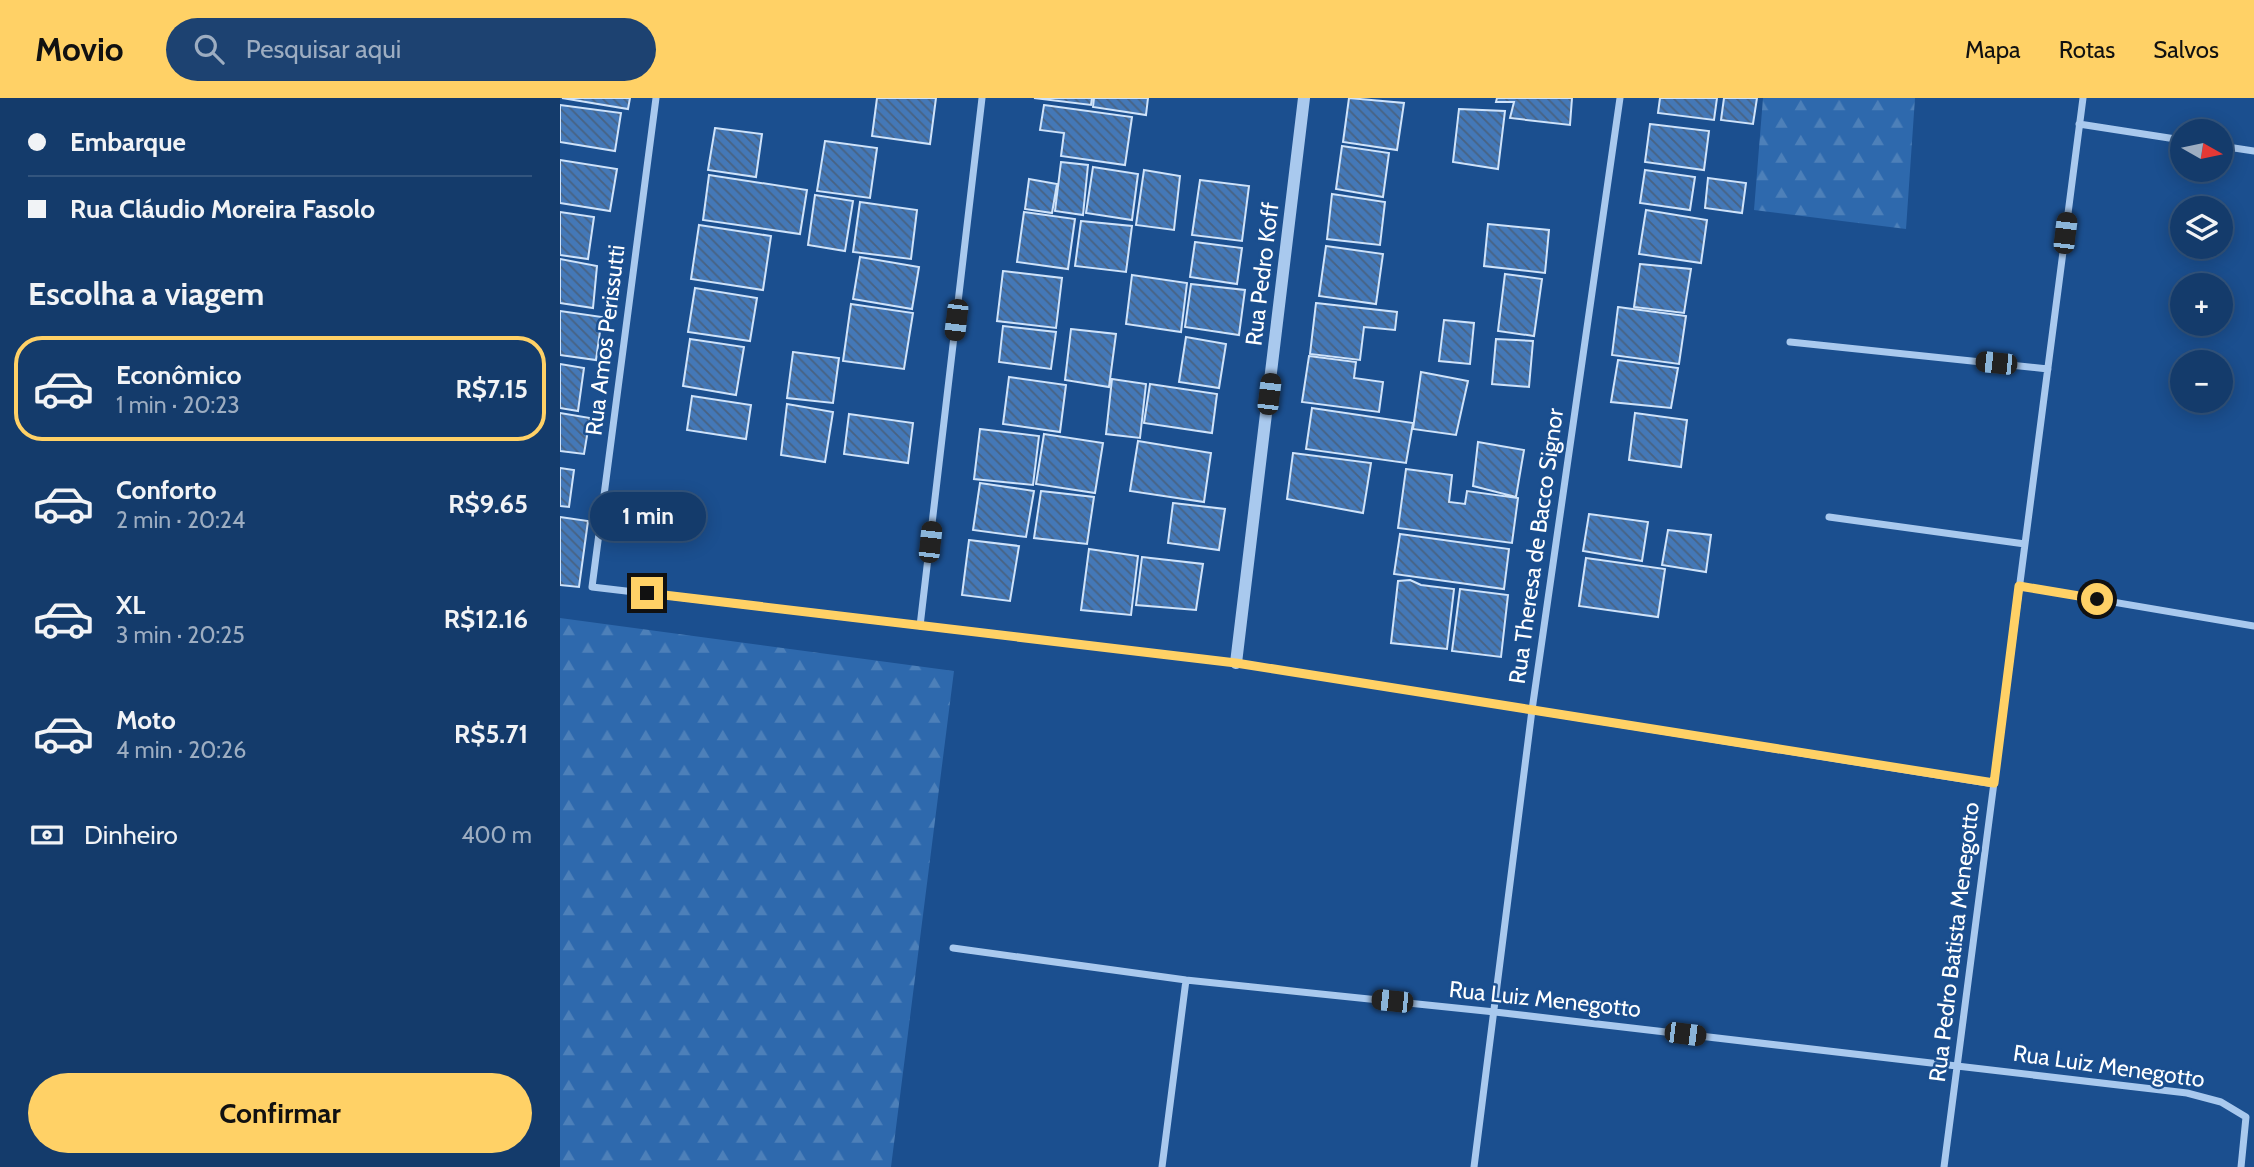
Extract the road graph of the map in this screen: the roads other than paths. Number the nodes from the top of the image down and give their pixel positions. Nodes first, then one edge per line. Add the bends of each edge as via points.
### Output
1 (656, 98) edge
2 (982, 98) edge
3 (1304, 98) edge
4 (1620, 98) edge
5 (2083, 98) edge
6 (2080, 124) junction
7 (2170, 138) edge
8 (2233, 148) edge
9 (2254, 151) edge
10 (1790, 342) dead end
11 (2048, 369) junction
12 (1829, 517) dead end
13 (2025, 544) junction
14 (2019, 586) junction
15 (920, 626) junction
16 (2254, 626) edge
17 (1236, 663) junction
18 (1532, 710) junction
19 (1994, 783) junction
20 (953, 947) dead end
21 (1186, 980) junction
22 (1495, 1012) junction
23 (1957, 1066) junction
24 (1162, 1167) edge
25 (1474, 1167) edge
26 (1944, 1167) edge
27 (2241, 1167) edge

1 - 15 street, Rua Amos Perissutti via 592,587
2 - 15 street
3 - 17 street, Rua Pedro Koff
4 - 18 street, Rua Theresa de Bacco Signor
5 - 6 street, Rua Pedro Batista Menegotto
6 - 7 street
6 - 11 street, Rua Pedro Batista Menegotto
8 - 9 street
10 - 11 street
11 - 13 street, Rua Pedro Batista Menegotto
12 - 13 street
13 - 14 street, Rua Pedro Batista Menegotto
14 - 16 street
14 - 19 street, Rua Pedro Batista Menegotto
15 - 17 street
17 - 18 street
18 - 19 street
18 - 22 street, Rua Theresa de Bacco Signor
19 - 23 street, Rua Pedro Batista Menegotto
20 - 21 street, Rua Luiz Menegotto
21 - 22 street, Rua Luiz Menegotto
21 - 24 street
22 - 23 street, Rua Luiz Menegotto
22 - 25 street, Rua Theresa de Bacco Signor
23 - 26 street, Rua Pedro Batista Menegotto
23 - 27 street, Rua Luiz Menegotto via 2187,1093 2221,1102 2246,1117

